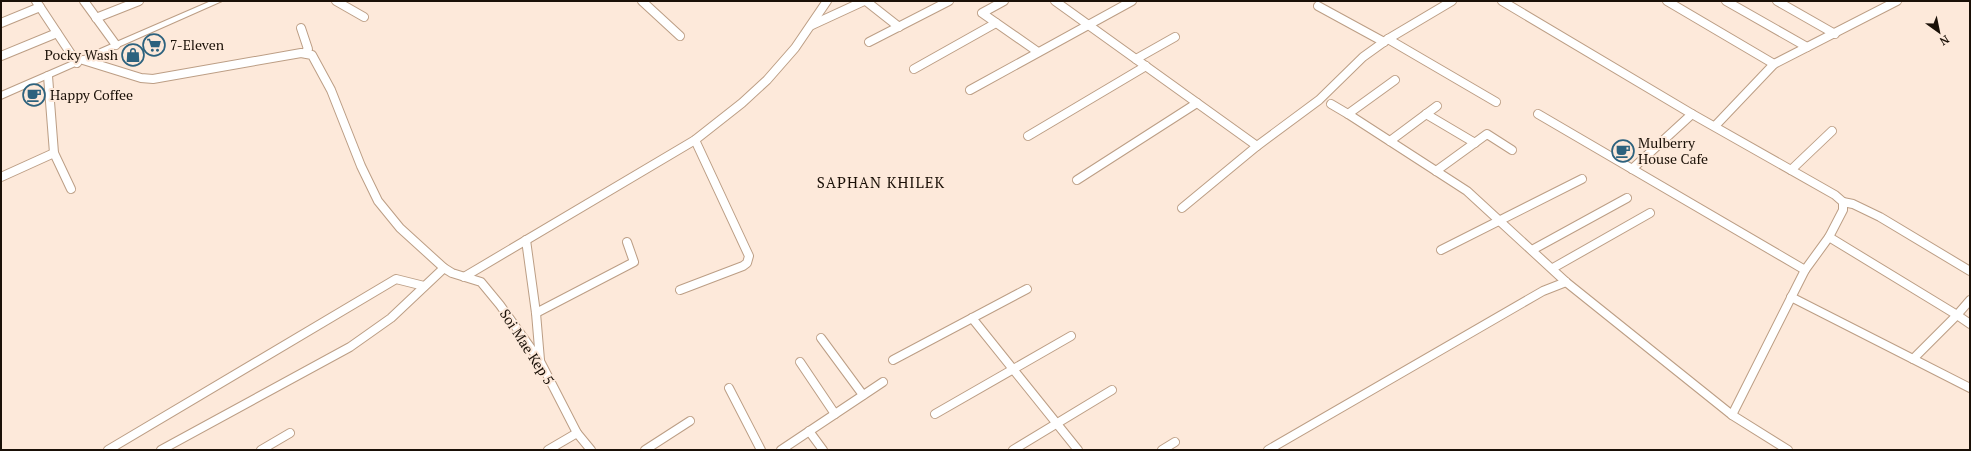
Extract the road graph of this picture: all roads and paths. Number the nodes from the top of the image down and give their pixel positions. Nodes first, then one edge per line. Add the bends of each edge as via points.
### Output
1 (36, 1) edge
2 (84, 1) edge
3 (139, 1) edge
4 (218, 1) edge
5 (336, 1) edge
6 (642, 1) edge
7 (827, 1) edge
8 (865, 1) edge
9 (949, 1) edge
10 (1004, 1) edge
11 (1055, 1) edge
12 (1132, 1) edge
13 (1452, 1) edge
14 (1502, 1) edge
15 (1667, 1) edge
16 (1726, 1) edge
17 (1777, 1) edge
18 (1897, 1) edge
19 (1318, 6) dead end
20 (40, 7) junction
21 (364, 17) dead end
22 (96, 18) junction
23 (1, 23) edge
24 (996, 23) junction
25 (1088, 24) junction
26 (811, 25) junction
27 (899, 26) junction
28 (301, 28) dead end
29 (57, 33) junction
30 (1835, 34) junction
31 (680, 36) dead end
32 (1175, 37) dead end
33 (1386, 40) junction
34 (869, 42) dead end
35 (116, 45) junction
36 (1807, 47) junction
37 (1038, 52) junction
38 (305, 53) junction
39 (1, 56) edge
40 (1136, 59) junction
41 (80, 61) junction
42 (1774, 64) junction
43 (1146, 66) junction
44 (914, 68) dead end
45 (48, 76) junction
46 (1395, 80) dead end
47 (970, 90) dead end
48 (1, 96) edge
49 (1496, 102) dead end
50 (1198, 103) junction
51 (1332, 104) dead end
52 (1438, 106) dead end
53 (1348, 114) junction
54 (1426, 114) junction
55 (1538, 114) dead end
56 (1692, 114) junction
57 (1715, 126) junction
58 (1832, 131) dead end
59 (1028, 136) dead end
60 (695, 140) junction
61 (1390, 141) junction
62 (1475, 143) junction
63 (1258, 146) junction
64 (1512, 150) dead end
65 (54, 153) junction
66 (1632, 170) junction
67 (1791, 170) junction
68 (1436, 171) junction
69 (1, 177) edge
70 (1582, 179) dead end
71 (1076, 180) dead end
72 (71, 189) dead end
73 (1627, 198) dead end
74 (1843, 202) junction
75 (1182, 208) dead end
76 (1650, 213) dead end
77 (1500, 221) junction
78 (1829, 237) junction
79 (526, 240) junction
80 (627, 242) dead end
81 (1442, 250) dead end
82 (1532, 250) junction
83 (444, 268) junction
84 (1553, 268) junction
85 (1806, 270) junction
86 (1970, 271) edge
87 (464, 277) junction
88 (1566, 282) junction
89 (424, 286) junction
90 (1027, 289) dead end
91 (680, 290) dead end
92 (1791, 297) junction
93 (1970, 300) edge
94 (536, 313) junction
95 (1957, 316) junction
96 (972, 318) junction
97 (1970, 324) edge
98 (1071, 336) dead end
99 (821, 338) dead end
100 (1913, 359) junction
101 (894, 360) dead end
102 (540, 361) junction
103 (800, 362) dead end
104 (1013, 369) junction
105 (883, 382) dead end
106 (729, 388) dead end
107 (1970, 388) edge
108 (1112, 390) dead end
109 (863, 395) junction
110 (835, 414) junction
111 (935, 414) dead end
112 (1732, 415) junction
113 (690, 421) dead end
114 (1056, 423) junction
115 (809, 431) junction
116 (290, 433) dead end
117 (577, 433) junction
118 (1174, 442) dead end
119 (108, 450) edge
120 (161, 450) edge
121 (261, 450) edge
122 (548, 450) edge
123 (591, 450) edge
124 (645, 450) edge
125 (762, 450) edge
126 (781, 450) edge
127 (823, 450) edge
128 (1013, 450) edge
129 (1078, 450) edge
130 (1162, 450) edge
131 (1268, 450) edge
132 (1788, 450) edge

1 - 20 street
2 - 22 street
3 - 22 street
4 - 35 street
5 - 21 street
6 - 31 street
7 - 26 street
8 - 26 street
8 - 27 street
9 - 27 street
10 - 24 street via 982,13
11 - 25 street
12 - 25 street
13 - 33 street
14 - 56 street
15 - 42 street
16 - 36 street
17 - 30 street
18 - 30 street
19 - 33 street
20 - 23 street
20 - 29 street
22 - 35 street
24 - 37 street
24 - 44 street
25 - 37 street
25 - 40 street
26 - 60 street via 758,89
27 - 34 street
28 - 38 street via 308,49
29 - 39 street
29 - 41 street
30 - 36 street
32 - 40 street
33 - 49 street
33 - 63 street via 1363,57 1319,100
35 - 41 street
36 - 42 street
37 - 47 street
38 - 41 street via 153,79
38 - 83 street, Soi Mae Kep 5 via 312,55 316,62 378,201 391,219
40 - 43 street
41 - 45 street
42 - 57 street
43 - 50 street
43 - 59 street
45 - 48 street
45 - 65 street
46 - 53 street
50 - 63 street
50 - 71 street
51 - 53 street
52 - 54 street
53 - 61 street
54 - 61 street
54 - 62 street
55 - 66 street
56 - 57 street
56 - 66 street
57 - 67 street
58 - 67 street
60 - 79 street
60 - 91 street via 749,256 743,266
61 - 68 street
62 - 64 street via 1487,134
62 - 68 street
63 - 75 street
65 - 69 street
65 - 72 street
66 - 85 street
67 - 74 street
68 - 77 street via 1466,191
70 - 77 street
73 - 82 street
74 - 78 street via 1843,210
74 - 86 street via 1853,204 1880,218
76 - 84 street
77 - 81 street
77 - 82 street
78 - 85 street
78 - 95 street
79 - 87 street
79 - 94 street
80 - 94 street via 634,262
82 - 84 street
83 - 87 street, Soi Mae Kep 5
83 - 89 street
84 - 88 street
85 - 92 street
87 - 102 street, Soi Mae Kep 5 via 482,282
88 - 112 street
88 - 131 street via 1543,291
89 - 119 street via 396,279
89 - 120 street via 391,318 350,347
90 - 96 street
92 - 100 street
92 - 112 street
93 - 95 street
94 - 102 street
95 - 97 street
95 - 100 street
96 - 101 street
96 - 104 street
98 - 104 street
99 - 109 street
100 - 107 street
102 - 117 street, Soi Mae Kep 5
103 - 110 street
104 - 111 street
104 - 114 street
105 - 109 street
106 - 125 street
108 - 114 street
109 - 110 street
110 - 115 street
112 - 132 street
113 - 124 street
114 - 128 street
114 - 129 street
115 - 126 street
115 - 127 street
116 - 121 street
117 - 122 street
117 - 123 street, Soi Mae Kep 5
118 - 130 street

